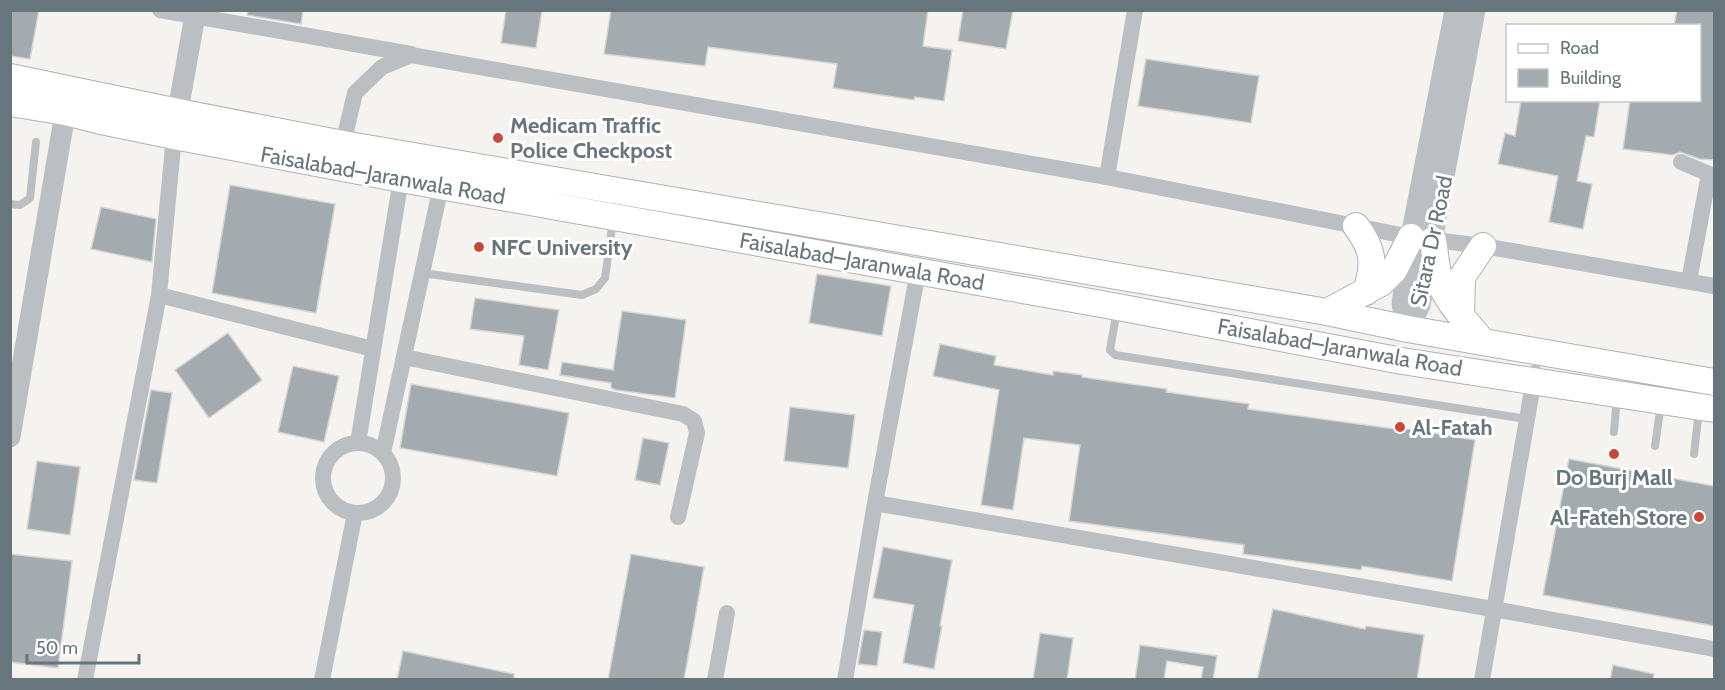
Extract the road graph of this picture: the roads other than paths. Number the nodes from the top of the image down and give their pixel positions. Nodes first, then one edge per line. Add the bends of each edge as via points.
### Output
1 (160, 10) edge
2 (1135, 10) edge
3 (1455, 10) edge
4 (1476, 10) edge
5 (196, 13) edge
6 (411, 55) junction
7 (10, 77) edge
8 (67, 100) junction
9 (10, 103) edge
10 (176, 124) junction
11 (36, 142) dead end
12 (343, 144) junction
13 (1681, 162) dead end
14 (32, 176) junction
15 (1107, 177) junction
16 (401, 179) junction
17 (54, 181) junction
18 (441, 186) junction
19 (10, 204) edge
20 (613, 217) junction
21 (1356, 226) junction
22 (1422, 239) junction
23 (1483, 246) junction
24 (918, 271) junction
25 (422, 273) junction
26 (1689, 281) junction
27 (1714, 286) edge
28 (1365, 292) junction
29 (159, 296) junction
30 (1118, 307) junction
31 (1327, 312) junction
32 (1461, 315) junction
33 (1180, 318) junction
34 (1408, 329) junction
35 (1482, 341) junction
36 (373, 349) junction
37 (404, 357) junction
38 (1534, 376) junction
39 (1714, 382) edge
40 (1617, 393) junction
41 (1662, 400) junction
42 (1707, 408) edge
43 (1527, 419) junction
44 (1614, 432) dead end
45 (10, 437) edge
46 (358, 443) junction
47 (1655, 446) dead end
48 (383, 453) junction
49 (1694, 454) dead end
50 (876, 503) junction
51 (354, 513) junction
52 (678, 517) dead end
53 (1493, 609) junction
54 (727, 613) dead end
55 (1714, 650) edge
56 (848, 679) edge
57 (85, 680) edge
58 (322, 680) edge
59 (715, 680) edge
60 (1482, 680) edge

1 - 5 street
2 - 15 street
3 - 22 street, Sitara Dr Road
4 - 22 street, Sitara Dr Road
5 - 6 street
5 - 10 street
6 - 12 street via 382,67 355,93
6 - 15 street
7 - 8 main road, Faisalabad–Jaranwala Road
8 - 9 main road, Faisalabad–Jaranwala Road
8 - 10 main road, Faisalabad–Jaranwala Road
8 - 17 street
10 - 12 main road, Faisalabad–Jaranwala Road
10 - 16 main road, Faisalabad–Jaranwala Road
10 - 29 street
11 - 14 lane
12 - 31 main road, Faisalabad–Jaranwala Road
13 - 26 street via 1709,174
14 - 17 lane
14 - 19 lane via 30,198 20,205
15 - 21 street
16 - 18 main road, Faisalabad–Jaranwala Road
16 - 36 street
17 - 45 street
18 - 20 main road, Faisalabad–Jaranwala Road
18 - 25 street
20 - 24 main road, Faisalabad–Jaranwala Road
20 - 25 lane via 605,278 596,289 582,295
21 - 22 street
21 - 28 main road via 1370,249 1372,261
22 - 23 street
22 - 28 main road via 1381,283
22 - 32 main road via 1448,298
22 - 34 street, Sitara Dr Road via 1402,304
23 - 26 street
23 - 32 main road via 1462,277
24 - 30 main road, Faisalabad–Jaranwala Road
24 - 50 street
25 - 37 street
26 - 27 street
28 - 31 main road
29 - 36 street
29 - 57 street
30 - 33 main road, Faisalabad–Jaranwala Road
30 - 43 lane via 1110,350 1115,355
31 - 34 main road, Faisalabad–Jaranwala Road
32 - 35 main road
33 - 34 main road via 1248,320 1384,340
33 - 38 main road, Faisalabad–Jaranwala Road via 1402,361
34 - 35 main road, Faisalabad–Jaranwala Road
34 - 38 main road via 1416,341 1431,350
35 - 39 main road, Faisalabad–Jaranwala Road
36 - 46 street
37 - 48 street
37 - 52 street via 683,414 694,421 696,433
38 - 40 main road, Faisalabad–Jaranwala Road via 1567,386
38 - 43 street
40 - 41 main road, Faisalabad–Jaranwala Road
40 - 44 lane
41 - 42 main road, Faisalabad–Jaranwala Road
41 - 47 lane
42 - 49 lane
43 - 53 street
46 - 48 street
46 - 51 street via 341,447 327,460 322,477 332,501
48 - 51 street via 392,468 389,492 371,511
50 - 53 street
50 - 56 street
51 - 58 street
53 - 55 street
53 - 60 street
54 - 59 street

